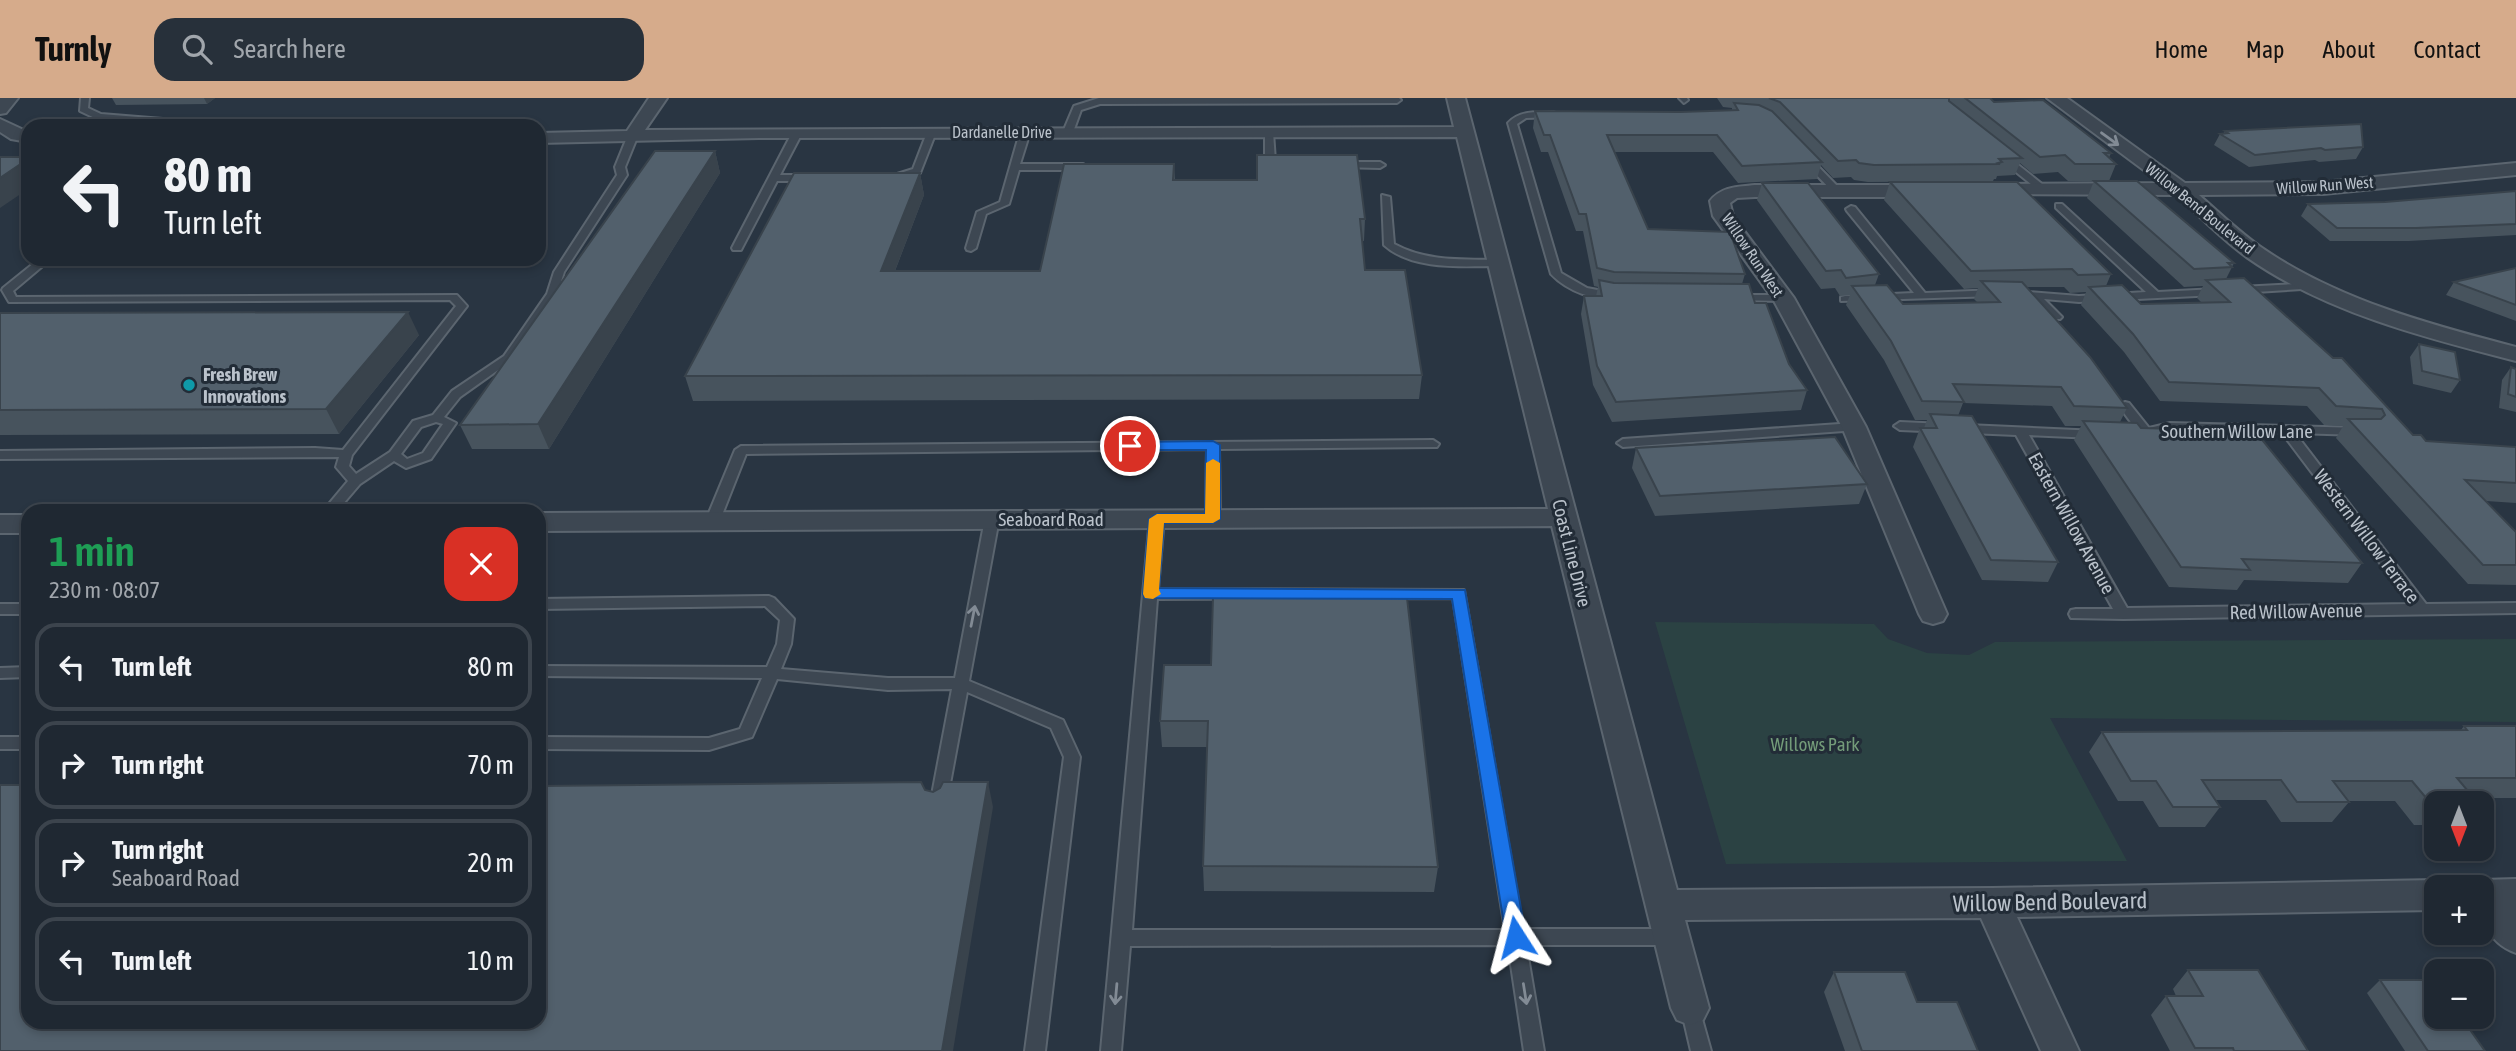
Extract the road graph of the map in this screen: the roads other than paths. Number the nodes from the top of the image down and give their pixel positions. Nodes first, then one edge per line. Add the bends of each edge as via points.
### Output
1 (9, 98) edge
2 (85, 98) edge
3 (658, 98) edge
4 (1456, 98) edge
5 (2056, 98) edge
6 (2084, 98) edge
7 (1397, 100) dead end
8 (0, 109) edge
9 (1560, 115) edge
10 (125, 119) edge
11 (0, 124) edge
12 (931, 132) junction
13 (1025, 132) junction
14 (1068, 132) junction
15 (1268, 132) junction
16 (1466, 132) junction
17 (797, 133) junction
18 (634, 135) junction
19 (21, 136) edge
20 (546, 140) edge
21 (1991, 147) edge
22 (1800, 152) edge
23 (1288, 165) edge
24 (1328, 165) edge
25 (1380, 165) dead end
26 (1015, 167) junction
27 (1096, 167) edge
28 (2516, 169) edge
29 (826, 177) edge
30 (891, 177) edge
31 (774, 178) junction
32 (2182, 190) junction
33 (2209, 190) junction
34 (1837, 191) junction
35 (1385, 197) dead end
36 (2051, 198) junction
37 (1851, 209) dead end
38 (737, 248) dead end
39 (971, 248) dead end
40 (1499, 263) junction
41 (37, 266) edge
42 (2315, 286) junction
43 (2155, 295) junction
44 (1624, 296) edge
45 (1922, 296) junction
46 (2034, 296) junction
47 (1730, 298) edge
48 (1783, 299) junction
49 (1845, 299) edge
50 (2056, 317) edge
51 (2516, 354) edge
52 (2125, 406) edge
53 (437, 418) junction
54 (1900, 426) dead end
55 (1854, 428) junction
56 (2286, 430) junction
57 (2021, 432) junction
58 (2364, 432) edge
59 (2146, 433) junction
60 (2104, 435) edge
61 (2132, 436) edge
62 (1623, 443) dead end
63 (1433, 444) dead end
64 (1213, 445) junction
65 (346, 454) junction
66 (0, 455) edge
67 (394, 455) junction
68 (355, 481) junction
69 (336, 504) edge
70 (1563, 517) junction
71 (992, 519) junction
72 (1157, 519) junction
73 (1213, 519) junction
74 (713, 520) junction
75 (546, 522) edge
76 (0, 524) edge
77 (21, 524) edge
78 (1151, 594) junction
79 (546, 604) edge
80 (2516, 608) edge
81 (0, 609) edge
82 (21, 609) edge
83 (2423, 610) junction
84 (1933, 614) dead end
85 (2076, 614) dead end
86 (2123, 614) junction
87 (546, 671) edge
88 (21, 672) edge
89 (0, 673) edge
90 (773, 673) junction
91 (960, 683) junction
92 (0, 743) edge
93 (21, 743) edge
94 (546, 743) edge
95 (938, 808) edge
96 (2424, 895) edge
97 (2494, 896) edge
98 (1992, 903) junction
99 (1667, 921) junction
100 (1516, 937) junction
101 (2516, 937) edge
102 (1122, 938) junction
103 (1690, 1008) joint
104 (1035, 1051) edge
105 (1111, 1051) edge
106 (1534, 1051) edge
107 (1701, 1051) edge
108 (2060, 1051) edge

1 - 8 street
2 - 10 lane via 83,109 99,117
3 - 18 street
4 - 16 street, Coast Line Drive
5 -> 32 street, Willow Bend Boulevard
6 - 33 street, Willow Bend Boulevard
7 - 14 lane via 1100,101 1077,108
9 - 44 lane via 1532,115 1512,123 1556,274 1587,292
11 - 19 street
12 - 13 street, Dardanelle Drive
12 - 17 street, Dardanelle Drive
12 - 30 lane via 917,171
13 - 14 street, Dardanelle Drive
13 - 26 lane
14 - 15 street, Dardanelle Drive
15 - 16 street, Dardanelle Drive
15 - 23 lane via 1270,163
16 - 40 street, Coast Line Drive
17 - 18 street, Dardanelle Drive
17 - 31 lane
18 - 20 street, Dardanelle Drive
18 - 53 lane via 620,167 622,175 558,272 552,294 508,358 457,394
21 - 36 lane
22 - 34 lane
24 - 25 lane
26 - 27 lane
26 - 39 lane via 1004,204 982,212
28 - 33 street, Willow Run West via 2323,188
29 - 31 lane
31 - 38 lane
32 - 33 street, Willow Run West
32 - 36 street, Willow Run West
32 - 42 street, Willow Bend Boulevard via 2237,241
33 - 42 street, Willow Bend Boulevard
34 - 36 street, Willow Run West via 1954,190
34 - 48 street, Willow Run West via 1755,191 1732,193 1720,201 1723,216
35 - 40 lane via 1389,245 1401,254
36 - 43 lane
37 - 45 lane
40 - 70 street, Coast Line Drive
41 - 65 lane via 7,290 13,300 453,298 462,306
42 - 43 lane
42 - 51 street, Willow Bend Boulevard via 2385,316
43 - 46 lane
45 - 46 lane
45 - 49 lane
46 - 50 lane
47 - 48 lane
48 - 55 street, Willow Run West
52 - 59 lane
53 - 67 lane via 416,424
53 - 67 lane via 450,423 427,456 406,464
54 - 57 lane
55 - 62 lane
55 - 84 street, Willow Run West
56 - 58 lane, Southern Willow Lane
56 - 59 lane, Southern Willow Lane via 2170,428
56 - 83 lane, Western Willow Terrace
57 - 60 lane
57 - 86 lane, Eastern Willow Avenue
59 - 61 lane, Southern Willow Lane
63 - 64 lane
64 - 73 lane
64 - 74 lane via 741,450
65 - 66 lane
65 - 68 lane via 342,467
67 - 68 lane
68 - 69 lane
70 - 73 street, Seaboard Road
70 - 99 street, Coast Line Drive
71 - 72 street, Seaboard Road
71 - 74 street, Seaboard Road
91 -> 71 lane
72 - 73 street, Seaboard Road
72 - 78 lane
74 - 75 street, Seaboard Road
76 - 77 street
78 - 100 lane via 1459,593
78 - 102 lane
79 - 90 lane via 769,601 787,619
80 - 83 lane, Red Willow Avenue
81 - 82 lane
83 - 86 lane, Red Willow Avenue
85 - 86 lane, Red Willow Avenue
87 - 90 lane
88 - 89 lane
90 - 91 lane via 888,684
90 - 94 lane via 746,733 709,744
91 - 95 lane
91 - 104 lane via 1057,724 1072,757
92 - 93 lane
96 - 98 street, Willow Bend Boulevard
97 - 101 street
98 - 99 street, Willow Bend Boulevard
98 - 108 street
99 - 100 lane
99 - 103 street, Coast Line Drive
100 - 102 lane
100 -> 106 lane
102 -> 105 lane
103 - 107 lane

